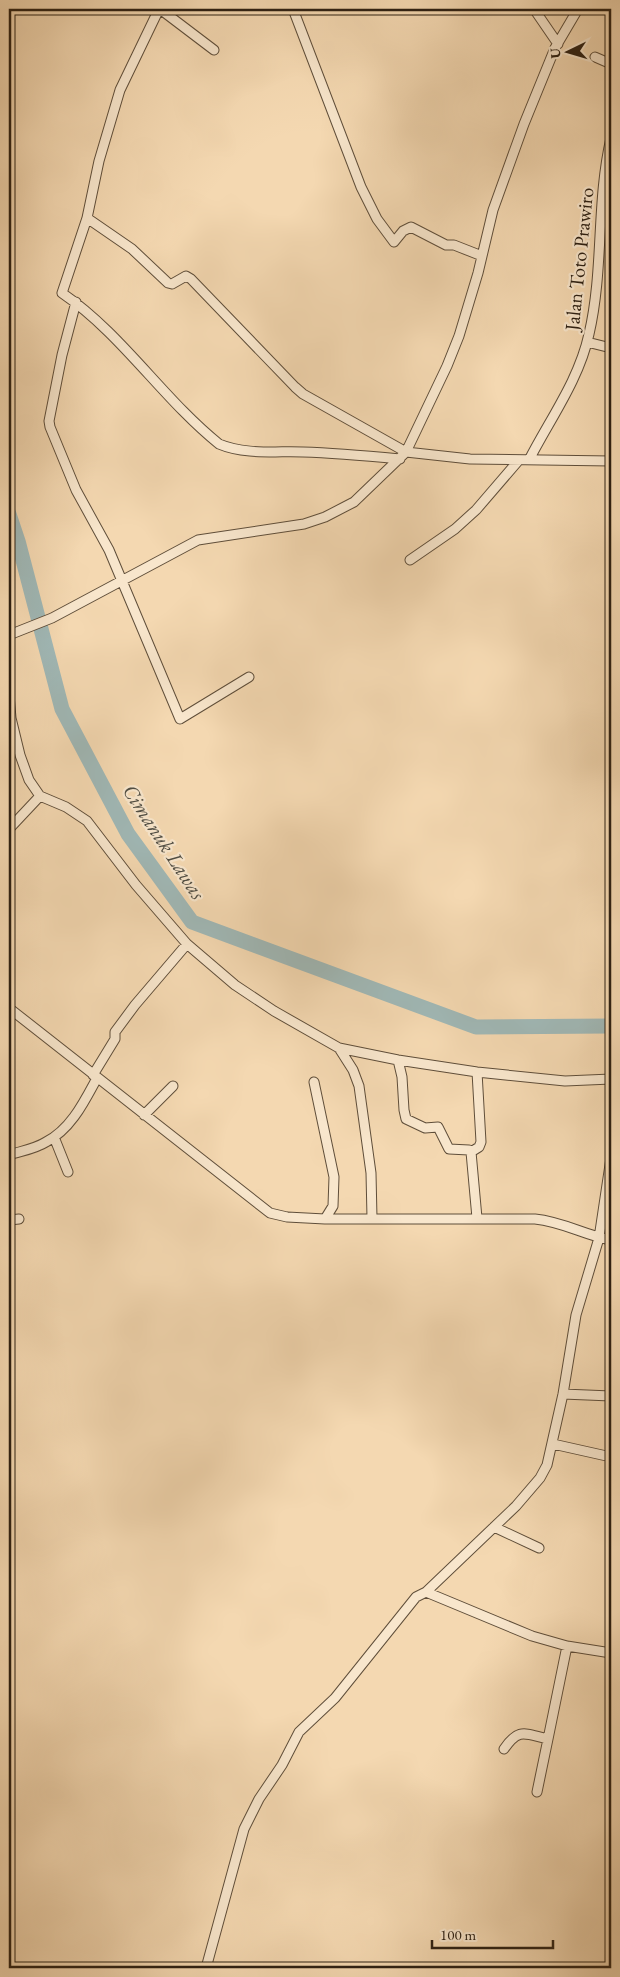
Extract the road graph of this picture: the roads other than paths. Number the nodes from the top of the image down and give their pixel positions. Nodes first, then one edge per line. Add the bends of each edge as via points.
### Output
1 (159, 9) edge
2 (292, 9) edge
3 (534, 9) edge
4 (578, 9) edge
5 (558, 44) junction
6 (214, 50) dead end
7 (595, 57) dead end
8 (611, 64) edge
9 (611, 138) edge
10 (87, 218) junction
11 (482, 256) junction
12 (76, 302) junction
13 (587, 342) junction
14 (611, 348) edge
15 (403, 456) junction
16 (519, 460) junction
17 (529, 460) junction
18 (611, 461) edge
19 (410, 560) dead end
20 (121, 581) junction
21 (9, 635) edge
22 (249, 677) dead end
23 (9, 695) edge
24 (40, 796) junction
25 (10, 825) edge
26 (187, 944) junction
27 (9, 1008) edge
28 (339, 1048) junction
29 (398, 1060) junction
30 (477, 1072) junction
31 (95, 1077) junction
32 (611, 1079) edge
33 (314, 1082) dead end
34 (172, 1086) dead end
35 (144, 1115) junction
36 (54, 1137) junction
37 (471, 1152) junction
38 (9, 1155) edge
39 (611, 1158) edge
40 (68, 1172) dead end
41 (372, 1218) junction
42 (477, 1218) junction
43 (325, 1219) junction
44 (9, 1220) edge
45 (19, 1220) dead end
46 (599, 1238) junction
47 (611, 1240) edge
48 (563, 1394) junction
49 (611, 1396) edge
50 (553, 1444) junction
51 (611, 1456) edge
52 (494, 1527) junction
53 (539, 1548) dead end
54 (426, 1592) junction
55 (567, 1646) junction
56 (611, 1653) edge
57 (548, 1739) junction
58 (504, 1749) dead end
59 (536, 1792) dead end
60 (206, 1968) edge

1 - 6 street
1 - 10 street via 120,90 99,161
2 - 11 street via 361,187 377,219 394,242 411,227 446,245
3 - 5 street
4 - 5 street
5 - 11 street via 536,92 497,198
7 - 8 street
9 - 13 street, Jalan Toto Prawiro via 596,288
10 - 12 street via 62,293
10 - 15 street via 132,249 168,283 175,283 186,276 191,279 303,394
11 - 15 street via 448,366
12 - 15 street via 219,444 271,452
12 - 20 street via 49,421 76,490 107,547
13 - 14 street
13 - 17 street, Jalan Toto Prawiro via 571,386
15 - 16 street
15 - 20 street via 354,502 326,517 304,524 198,540
16 - 17 street
16 - 19 street via 462,523
17 - 18 street
20 - 21 street via 52,618
20 - 22 street via 180,719
23 - 24 street via 20,754 29,780
24 - 25 street
24 - 26 street via 87,821
26 - 28 street via 235,986
26 - 31 street via 115,1032 115,1039
27 - 31 street
28 - 29 street
28 - 41 street via 359,1086 371,1173
29 - 30 street
29 - 37 street via 406,1119 425,1128 438,1127 450,1149
30 - 32 street via 565,1081
30 - 37 street via 481,1142
31 - 35 street
31 - 36 street via 76,1114
33 - 43 street via 334,1177 333,1206
34 - 35 street
35 - 43 street via 266,1211 287,1217
36 - 38 street
36 - 40 street
37 - 42 street
39 - 46 street
41 - 42 street
41 - 43 street
42 - 46 street via 549,1220
44 - 45 street
46 - 47 street
46 - 48 street via 576,1315
48 - 49 street
48 - 50 street
50 - 51 street
50 - 52 street via 540,1478
52 - 53 street
52 - 54 street
54 - 55 street via 532,1636
54 - 60 street via 411,1601 336,1698 299,1732 259,1799 244,1829
55 - 56 street
55 - 57 street
57 - 58 street via 519,1734
57 - 59 street

